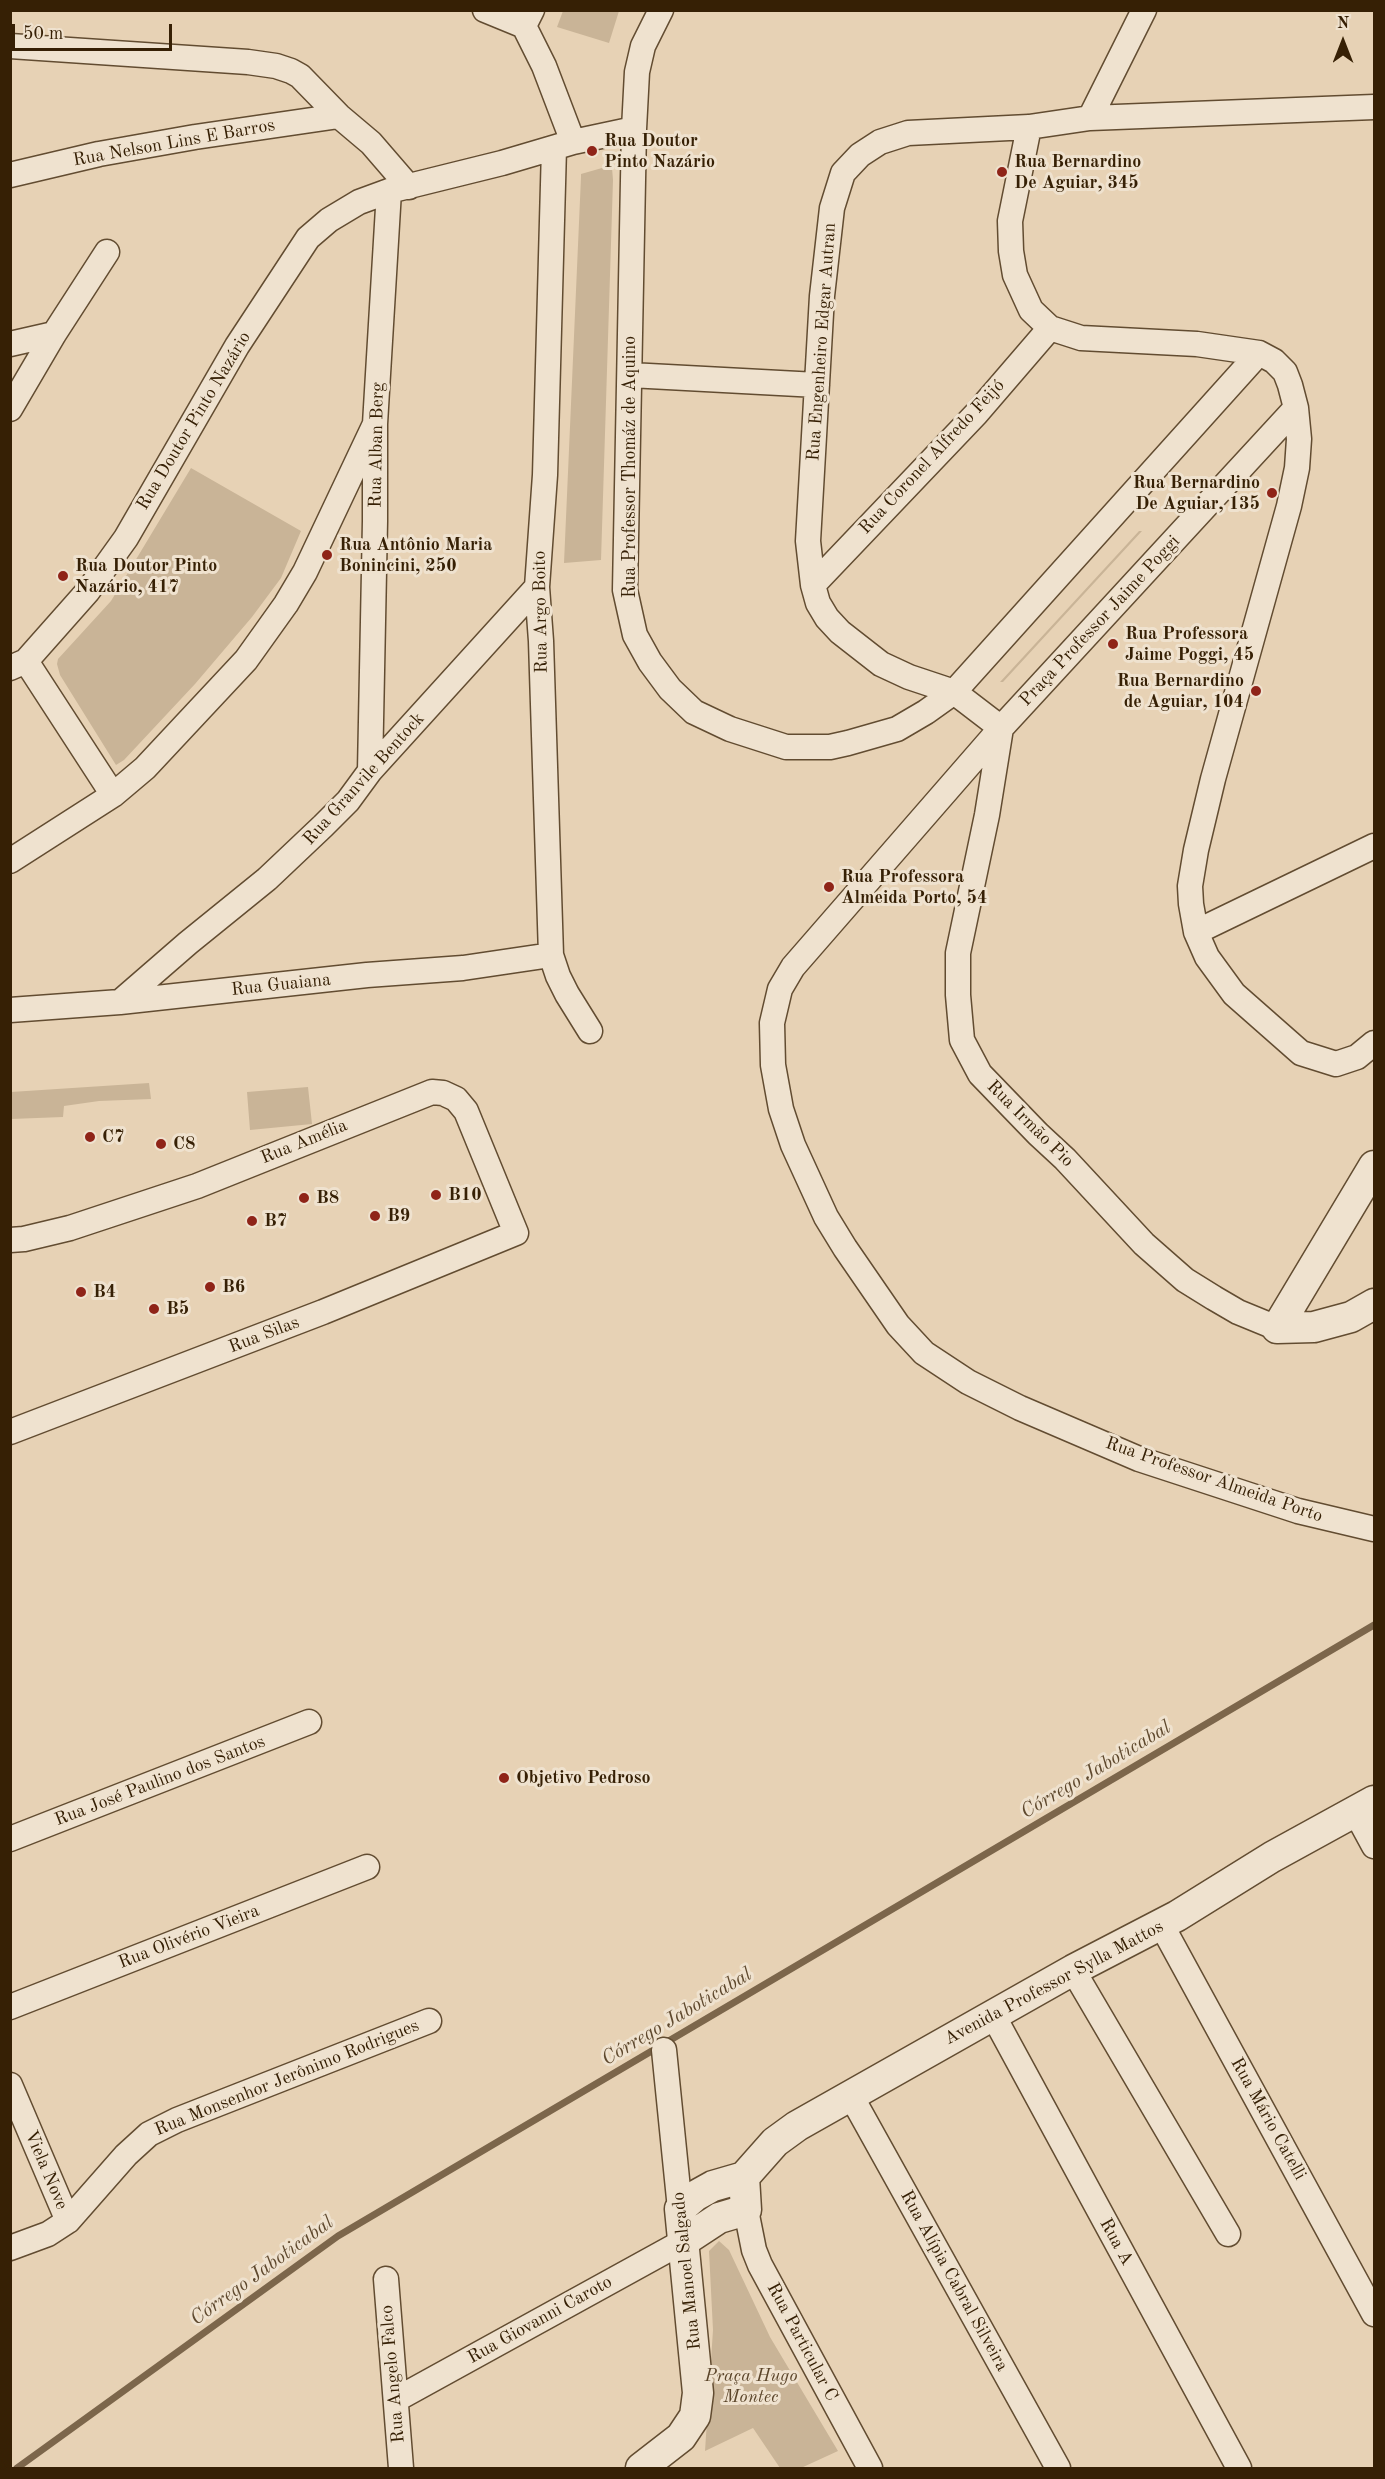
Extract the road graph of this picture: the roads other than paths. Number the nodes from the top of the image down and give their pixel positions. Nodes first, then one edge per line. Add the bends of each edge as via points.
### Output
1 (485, 10) edge
2 (661, 10) edge
3 (1144, 10) edge
4 (528, 18) edge
5 (10, 46) edge
6 (1374, 107) edge
7 (339, 116) junction
8 (1089, 118) junction
9 (1029, 127) junction
10 (634, 129) junction
11 (564, 145) junction
12 (10, 175) edge
13 (399, 189) junction
14 (107, 252) dead end
15 (1050, 328) junction
16 (54, 334) junction
17 (10, 344) edge
18 (1259, 353) junction
19 (630, 375) junction
20 (817, 385) junction
21 (1296, 408) junction
22 (10, 409) edge
23 (375, 424) junction
24 (326, 532) junction
25 (375, 533) junction
26 (813, 585) junction
27 (537, 587) junction
28 (18, 664) edge
29 (954, 692) junction
30 (1001, 728) junction
31 (370, 771) junction
32 (113, 795) junction
33 (1374, 846) edge
34 (10, 861) edge
35 (1196, 932) junction
36 (551, 955) junction
37 (120, 1002) junction
38 (10, 1010) edge
39 (590, 1031) dead end
40 (1374, 1043) edge
41 (1374, 1166) edge
42 (516, 1233) joint
43 (10, 1240) edge
44 (1374, 1304) edge
45 (1277, 1328) junction
46 (10, 1432) edge
47 (1374, 1529) edge
48 (309, 1722) dead end
49 (1365, 1806) edge
50 (10, 1839) edge
51 (1374, 1845) edge
52 (367, 1867) dead end
53 (1161, 1924) junction
54 (1072, 1970) junction
55 (10, 2007) edge
56 (993, 2015) junction
57 (429, 2021) dead end
58 (664, 2050) dead end
59 (10, 2085) edge
60 (850, 2094) junction
61 (744, 2177) junction
62 (680, 2209) junction
63 (746, 2210) junction
64 (68, 2221) junction
65 (1228, 2234) dead end
66 (684, 2241) junction
67 (10, 2248) edge
68 (386, 2279) dead end
69 (1374, 2314) edge
70 (397, 2399) junction
71 (401, 2469) edge
72 (641, 2469) edge
73 (870, 2469) edge
74 (1058, 2469) edge
75 (1239, 2469) edge

1 - 4 street
2 - 10 street, Rua Professor Thomáz de Aquino via 637,72
3 - 8 street
4 - 11 street
5 - 7 street via 276,66 300,76
6 - 8 street, Rua Engenheiro Edgar Autran
7 - 12 street, Rua Nelson Lins E Barros via 195,136
7 - 13 street via 370,142
8 - 9 street, Rua Engenheiro Edgar Autran
9 - 15 street via 1010,221 1011,251 1015,276 1031,310
9 - 20 street, Rua Engenheiro Edgar Autran via 908,133 880,142 843,173 832,208
10 - 11 street, Rua Doutor Pinto Nazário
10 - 19 street, Rua Professor Thomáz de Aquino
11 - 13 street, Rua Doutor Pinto Nazário
11 - 27 street, Rua Argo Boito
13 - 23 street, Rua Alban Berg
13 - 28 street, Rua Doutor Pinto Nazário via 359,202 308,238 237,346 126,538 88,591
14 - 16 street
15 - 18 street via 1081,338 1197,344
15 - 26 street, Rua Coronel Alfredo Feijó via 976,414
16 - 17 street
16 - 22 street
18 - 21 street via 1285,372
18 - 29 street
19 - 20 street
19 - 29 street, Rua Professor Thomáz de Aquino via 625,590 635,634 670,689 694,712 730,729 786,747 830,747 897,729
20 - 26 street, Rua Engenheiro Edgar Autran via 808,541
21 - 30 street, Praça Professor Jaime Poggi
21 - 35 street via 1297,468 1289,506 1192,870 1191,904
23 - 24 street
23 - 25 street, Rua Alban Berg
24 - 25 street via 352,513 361,515
24 - 32 street via 286,604 246,660 145,768
25 - 31 street, Rua Alban Berg
26 - 29 street, Rua Engenheiro Edgar Autran via 827,618 881,664
27 - 31 street, Rua Granvile Bentock
27 - 36 street, Rua Argo Boito
28 - 32 street
29 - 30 street
30 - 45 street, Rua Irmão Pio via 958,953 962,1040 980,1074 1144,1245 1185,1280 1238,1312
30 - 47 street, Rua Professor Almeida Porto via 793,967 780,989 772,1023 773,1065 781,1109 804,1172 845,1248 898,1325 924,1353 968,1382 1139,1459 1298,1511
31 - 37 street, Rua Granvile Bentock via 348,801 267,879
32 - 34 street
33 - 35 street
35 - 40 street via 1207,957 1234,994 1301,1053 1336,1064 1357,1057
36 - 37 street, Rua Guaiana via 463,968
36 - 39 street, Rua Argo Boito via 562,985
37 - 38 street, Rua Guaiana
41 - 45 street
42 - 43 street, Rua Amélia via 466,1111 456,1099 432,1092 197,1186 70,1228
42 - 46 street, Rua Silas
44 - 45 street, Rua Irmão Pio via 1351,1317 1314,1327
48 - 50 street, Rua José Paulino dos Santos
49 - 51 street
49 - 53 street, Avenida Professor Sylla Mattos
52 - 55 street, Rua Olivério Vieira
53 - 54 street, Avenida Professor Sylla Mattos
53 - 69 street, Rua Mário Catelli
54 - 56 street, Avenida Professor Sylla Mattos
54 - 65 street
56 - 60 street, Avenida Professor Sylla Mattos
56 - 75 street, Rua A
57 - 64 street, Rua Monsenhor Jerônimo Rodrigues via 149,2134
58 - 62 street, Rua Manoel Salgado
59 - 64 street, Viela Nove
60 - 61 street, Avenida Professor Sylla Mattos via 775,2142
60 - 74 street, Rua Alípia Cabral Silveira
61 - 62 street via 713,2186
61 - 63 street
62 - 66 street, Rua Manoel Salgado
63 - 66 street via 719,2218
63 - 73 street, Rua Particular C via 760,2265
64 - 67 street, Rua Monsenhor Jerônimo Rodrigues via 48,2234
66 - 70 street, Rua Giovanni Caroto
66 - 72 street, Rua Manoel Salgado via 698,2393 695,2416 681,2438
68 - 70 street, Rua Angelo Falco
70 - 71 street, Rua Angelo Falco

